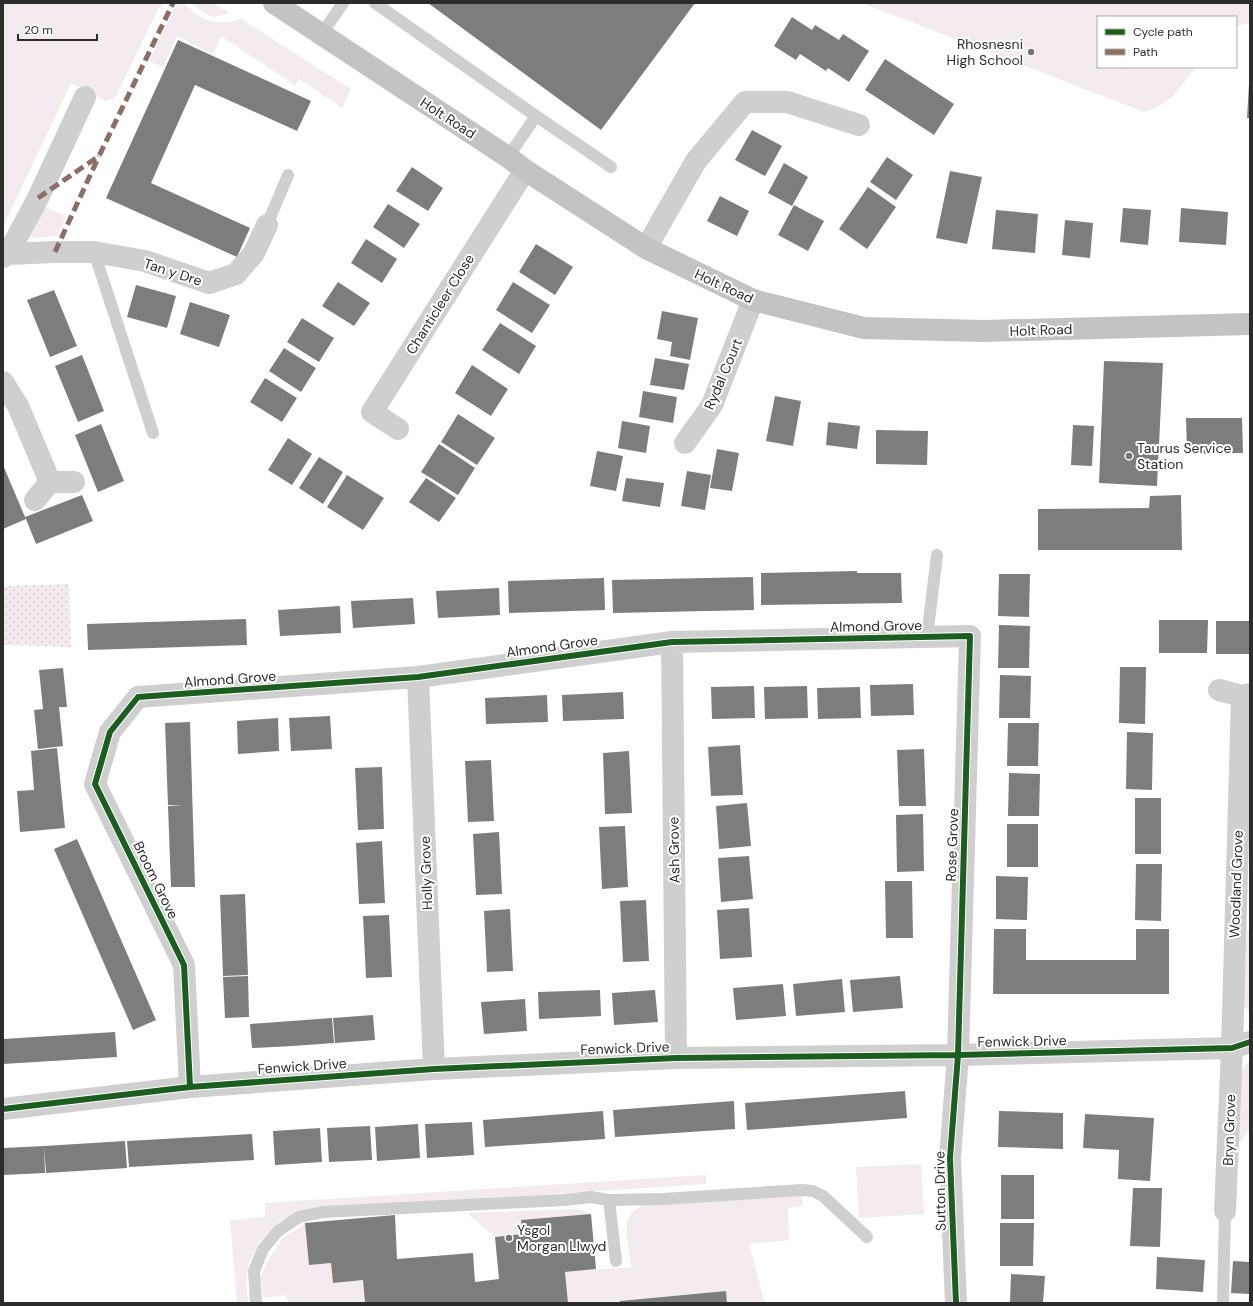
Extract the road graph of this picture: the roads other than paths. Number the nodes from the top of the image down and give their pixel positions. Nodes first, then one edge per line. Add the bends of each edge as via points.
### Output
1 (274, 3) edge
2 (343, 3) edge
3 (375, 3) edge
4 (321, 34) junction
5 (85, 97) dead end
6 (536, 116) junction
7 (859, 125) dead end
8 (508, 157) junction
9 (611, 167) dead end
10 (525, 170) junction
11 (288, 175) dead end
12 (267, 225) joint
13 (646, 248) junction
14 (94, 252) junction
15 (5, 256) edge
16 (753, 300) junction
17 (1250, 324) edge
18 (3, 382) edge
19 (398, 429) dead end
20 (153, 433) dead end
21 (685, 443) dead end
22 (50, 482) junction
23 (74, 482) dead end
24 (34, 500) dead end
25 (937, 555) dead end
26 (970, 636) joint
27 (927, 637) junction
28 (672, 642) junction
29 (418, 677) junction
30 (1219, 690) dead end
31 (1246, 695) edge
32 (138, 697) joint
33 (1241, 1045) edge
34 (958, 1055) junction
35 (676, 1058) junction
36 (434, 1069) junction
37 (190, 1086) junction
38 (3, 1109) edge
39 (609, 1200) junction
40 (1226, 1211) joint
41 (867, 1237) dead end
42 (616, 1261) dead end
43 (256, 1303) edge
44 (956, 1303) edge
45 (1223, 1303) edge

1 - 4 main road, Holt Road
2 - 4 lane
3 - 6 lane
4 - 8 main road, Holt Road
5 - 15 street, Tan y Dre via 38,198
6 - 8 lane
6 - 9 lane
7 - 13 street via 786,102 745,102 696,162
8 - 10 main road, Holt Road
10 - 13 main road, Holt Road
10 - 19 street, Chanticleer Close via 372,412
11 - 12 lane, Tan y Dre
12 - 14 street, Tan y Dre via 254,253 236,274 209,283 145,261
13 - 16 main road, Holt Road
14 - 15 street, Tan y Dre
14 - 20 lane
16 - 17 main road, Holt Road via 864,328 984,331
16 - 21 street, Rydal Court via 712,405
18 - 22 street via 18,406
22 - 23 street
22 - 24 street
25 - 27 lane
26 - 27 street, Almond Grove
26 - 34 street, Rose Grove
27 - 28 street, Almond Grove
28 - 29 street, Almond Grove
28 - 35 street, Ash Grove
29 - 32 street, Almond Grove
29 - 36 street, Holly Grove
30 - 31 street, Woodland Grove
31 - 33 street, Woodland Grove
32 - 37 street, Broom Grove via 110,732 96,784 184,965
33 - 34 street, Fenwick Drive
33 - 40 street, Bryn Grove
34 - 35 street, Fenwick Drive
34 - 44 street, Sutton Drive via 950,1158
35 - 36 street, Fenwick Drive
36 - 37 street, Fenwick Drive
37 - 38 street, Fenwick Drive
39 - 41 lane via 813,1191 823,1196
39 - 42 lane
39 - 43 lane via 591,1198 323,1212 299,1217 278,1231 263,1249 254,1271
40 - 45 lane

